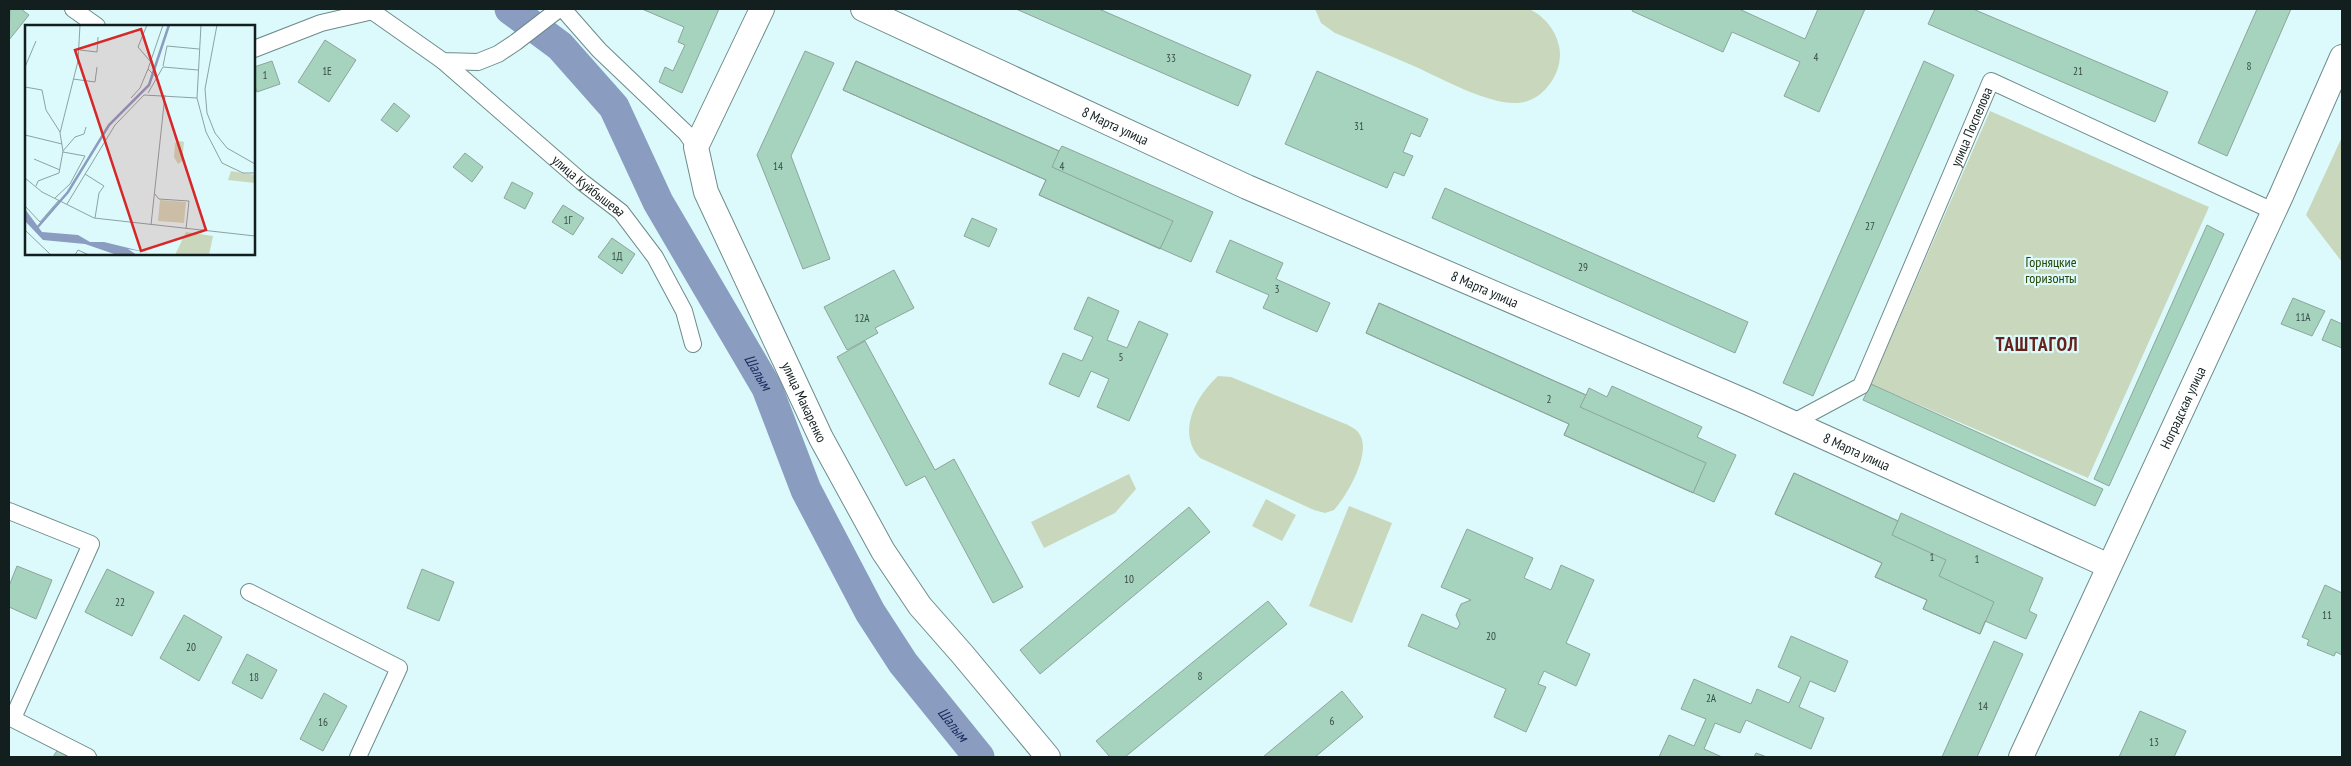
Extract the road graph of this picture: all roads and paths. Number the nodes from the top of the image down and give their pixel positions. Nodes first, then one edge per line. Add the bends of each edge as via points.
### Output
1 (73, 9) edge
2 (561, 9) edge
3 (762, 9) edge
4 (863, 9) edge
5 (371, 10) edge
6 (96, 25) edge
7 (255, 49) edge
8 (2342, 56) edge
9 (442, 60) junction
10 (696, 147) junction
11 (2274, 212) junction
12 (693, 344) dead end
13 (1792, 423) junction
14 (9, 511) edge
15 (2109, 566) junction
16 (249, 592) dead end
17 (11, 717) edge
18 (88, 757) edge
19 (358, 757) edge
20 (1048, 757) edge
21 (2021, 757) edge

1 - 6 street
2 - 9 street via 498,54 478,62
2 - 10 street via 680,127
3 - 10 street
4 - 13 street, 8 Марта улица via 1247,187
5 - 7 street, улица Куйбышева via 321,23
5 - 9 street, улица Куйбышева
8 - 11 street, Ноградская улица
9 - 12 street, улица Куйбышева via 582,182 622,212 654,257 684,311
10 - 20 street, улица Макаренко via 706,192 821,438 883,551 920,606
11 - 13 street, улица Поспелова via 1991,81 1861,386
11 - 15 street, Ноградская улица
13 - 15 street, 8 Марта улица
14 - 17 street via 91,544
15 - 21 street, Ноградская улица
16 - 19 street via 399,668
17 - 18 street

